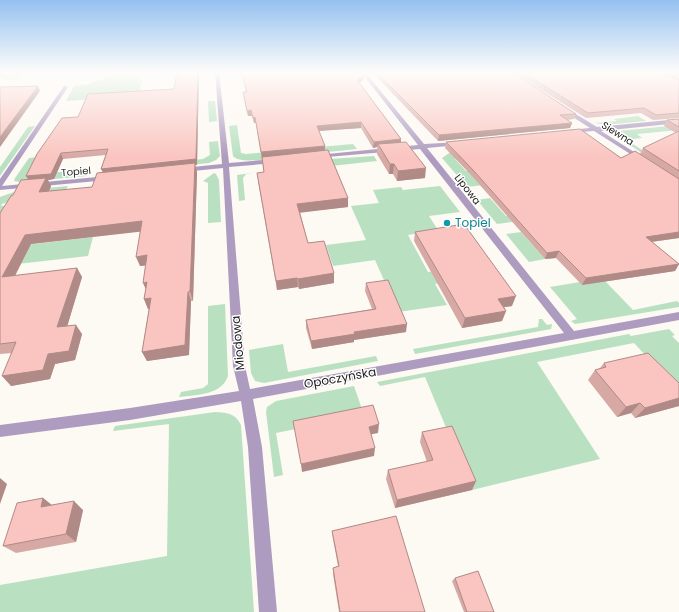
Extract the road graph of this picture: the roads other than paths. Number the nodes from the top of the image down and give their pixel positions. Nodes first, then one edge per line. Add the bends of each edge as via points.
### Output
1 (57, 101) edge
2 (220, 101) edge
3 (385, 101) edge
4 (559, 106) edge
5 (679, 121) edge
6 (595, 129) junction
7 (558, 133) edge
8 (464, 142) edge
9 (422, 147) junction
10 (311, 158) edge
11 (280, 161) edge
12 (648, 163) edge
13 (226, 166) junction
14 (179, 171) edge
15 (118, 177) edge
16 (0, 184) edge
17 (0, 188) edge
18 (679, 316) edge
19 (572, 336) junction
20 (246, 395) junction
21 (0, 431) edge
22 (268, 612) edge

1 - 16 street
2 - 13 street, Miodowa
3 - 9 street, Lipowa
4 - 6 street, Siewna
5 - 6 street
6 - 7 street
6 - 12 street, Siewna
8 - 9 street
9 - 10 street
9 - 19 street, Lipowa
11 - 13 street
13 - 14 street
13 - 20 street, Miodowa via 239,366
15 - 17 street, Topiel
18 - 19 street, Opoczyńska
19 - 20 street, Opoczyńska
20 - 21 street, Opoczyńska via 130,414
20 - 22 street, Miodowa via 255,447

